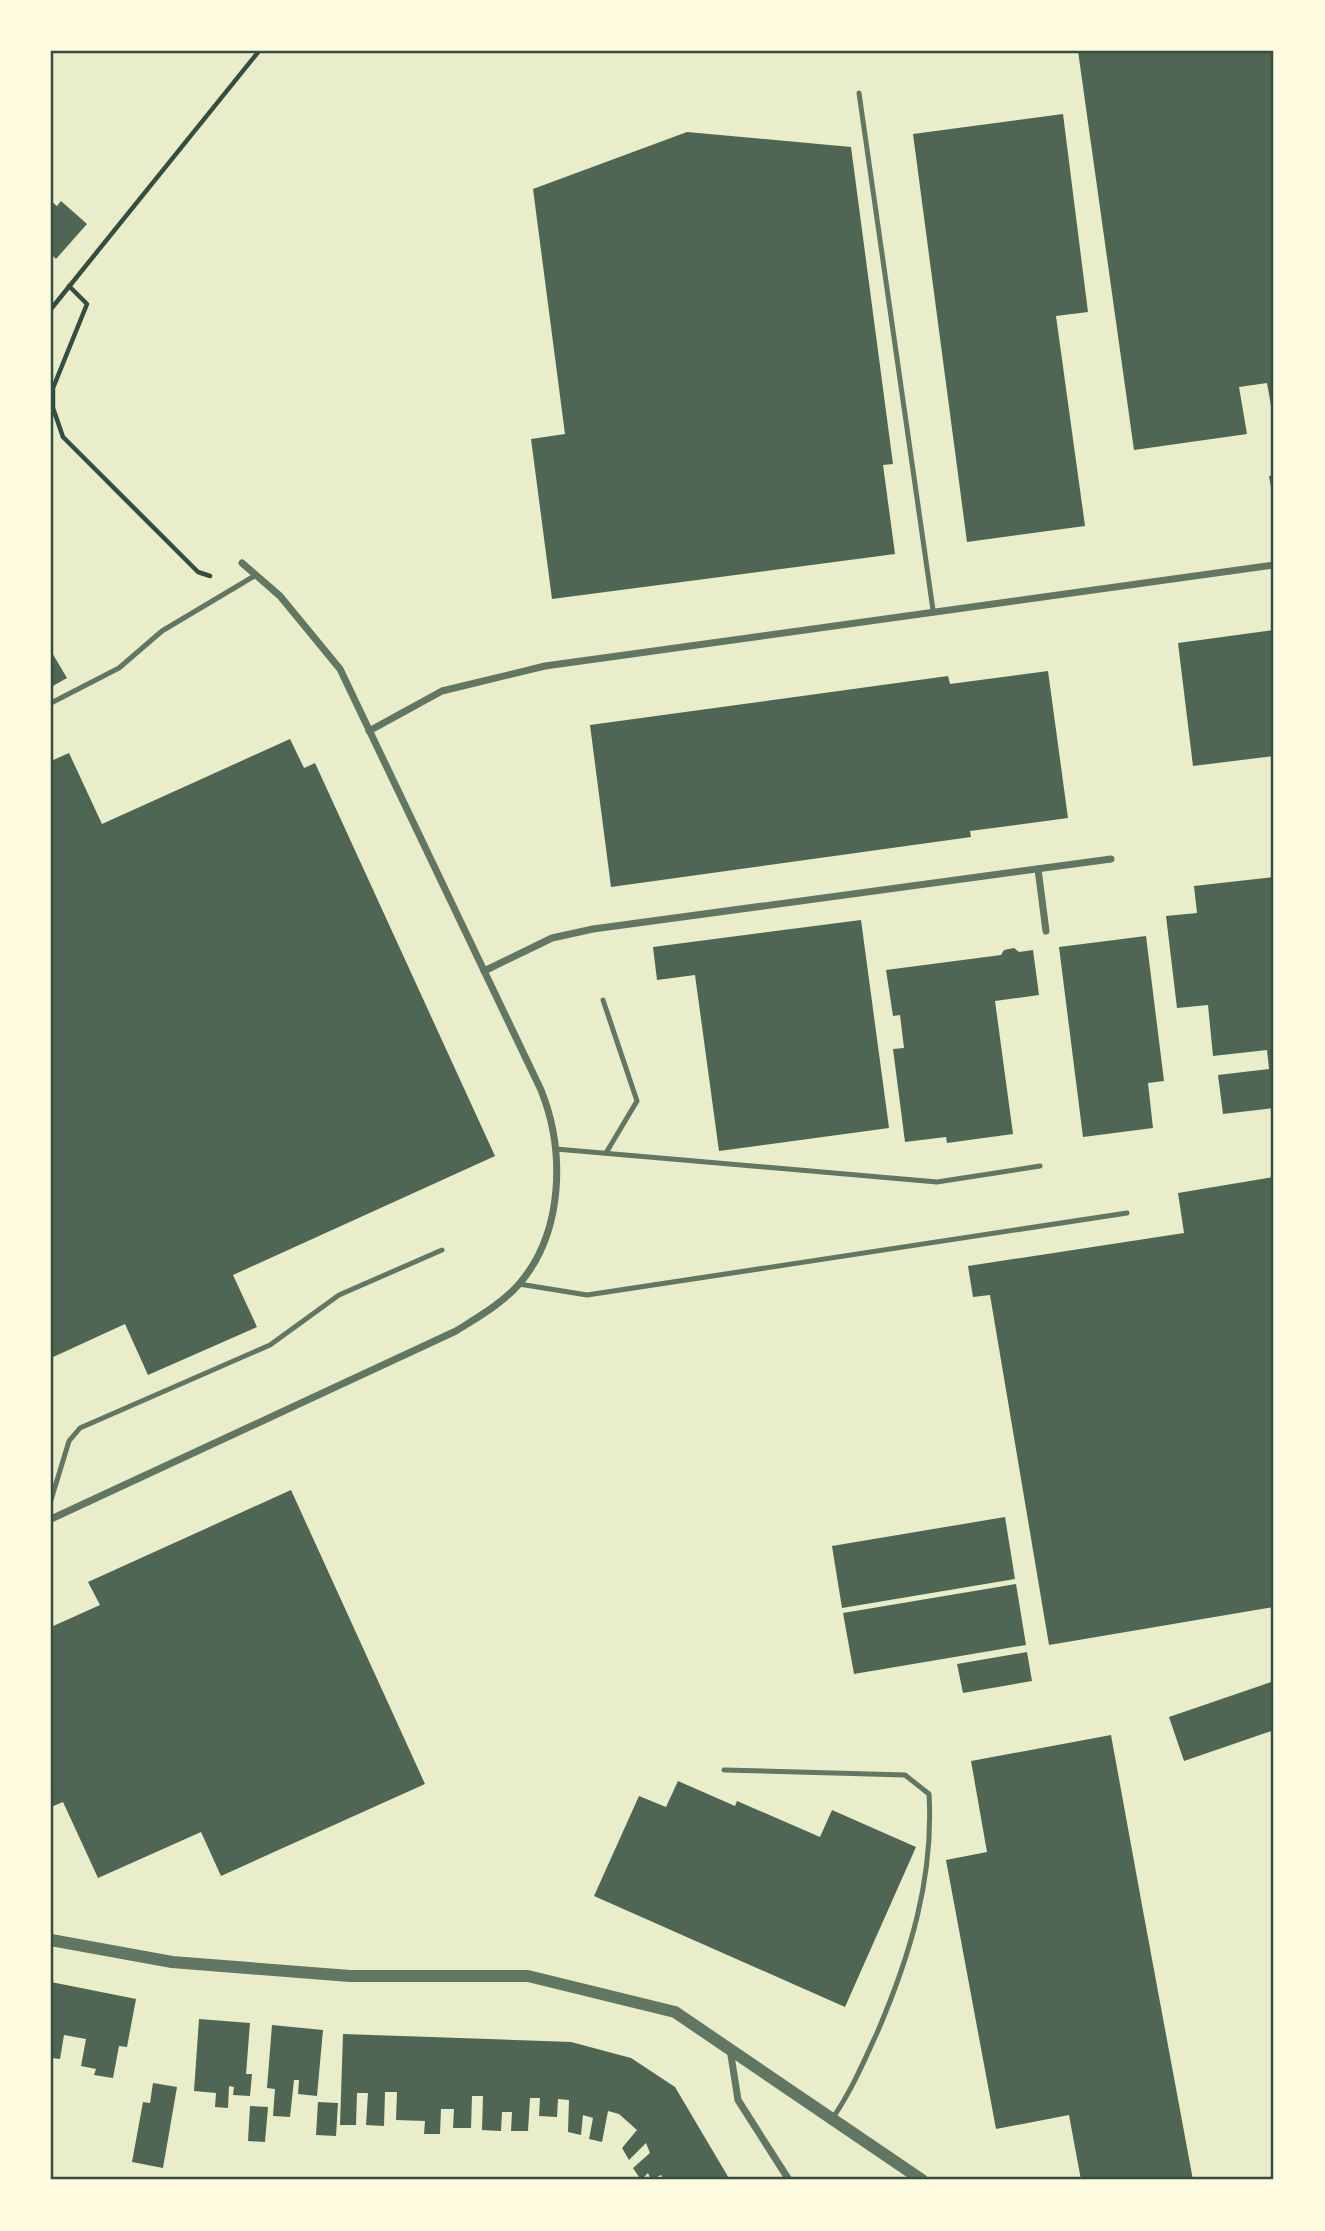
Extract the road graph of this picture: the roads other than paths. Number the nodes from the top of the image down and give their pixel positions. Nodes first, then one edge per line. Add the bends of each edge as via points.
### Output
1 (859, 93) dead end
2 (242, 563) road end
3 (1274, 565) edge
4 (256, 575) junction
5 (933, 611) junction
6 (51, 703) edge
7 (369, 730) junction
8 (1111, 859) dead end
9 (1038, 869) junction
10 (1046, 931) dead end
11 (484, 971) junction
12 (603, 1000) dead end
13 (556, 1149) junction
14 (606, 1153) junction
15 (1040, 1166) dead end
16 (1126, 1213) dead end
17 (442, 1250) dead end
18 (519, 1284) junction
19 (51, 1500) edge
20 (51, 1519) edge
21 (724, 1770) dead end
22 (51, 1940) edge
23 (730, 2048) junction
24 (832, 2119) junction
25 (789, 2180) edge
26 (922, 2180) edge

1 - 5 lane
2 - 4 street
3 - 5 street
4 - 6 lane via 162,631 119,668
4 - 7 street via 326,648
5 - 7 street via 513,672 442,691
7 - 11 street
8 - 9 street
9 - 10 street
9 - 11 street via 593,929 552,937
11 - 13 street via 545,1100
12 - 14 lane via 637,1101
13 - 14 lane
13 - 18 street via 555,1191 543,1244
14 - 15 lane via 937,1182
16 - 18 lane via 587,1295
17 - 19 lane via 340,1295 270,1345 80,1428 69,1441
18 - 20 street via 456,1331
21 - 24 lane via 905,1775 929,1794 931,1837 912,1941 850,2094
22 - 23 street via 172,1962 350,1976 528,1976 676,2012
23 - 24 street
23 - 25 street via 738,2100
24 - 26 street

